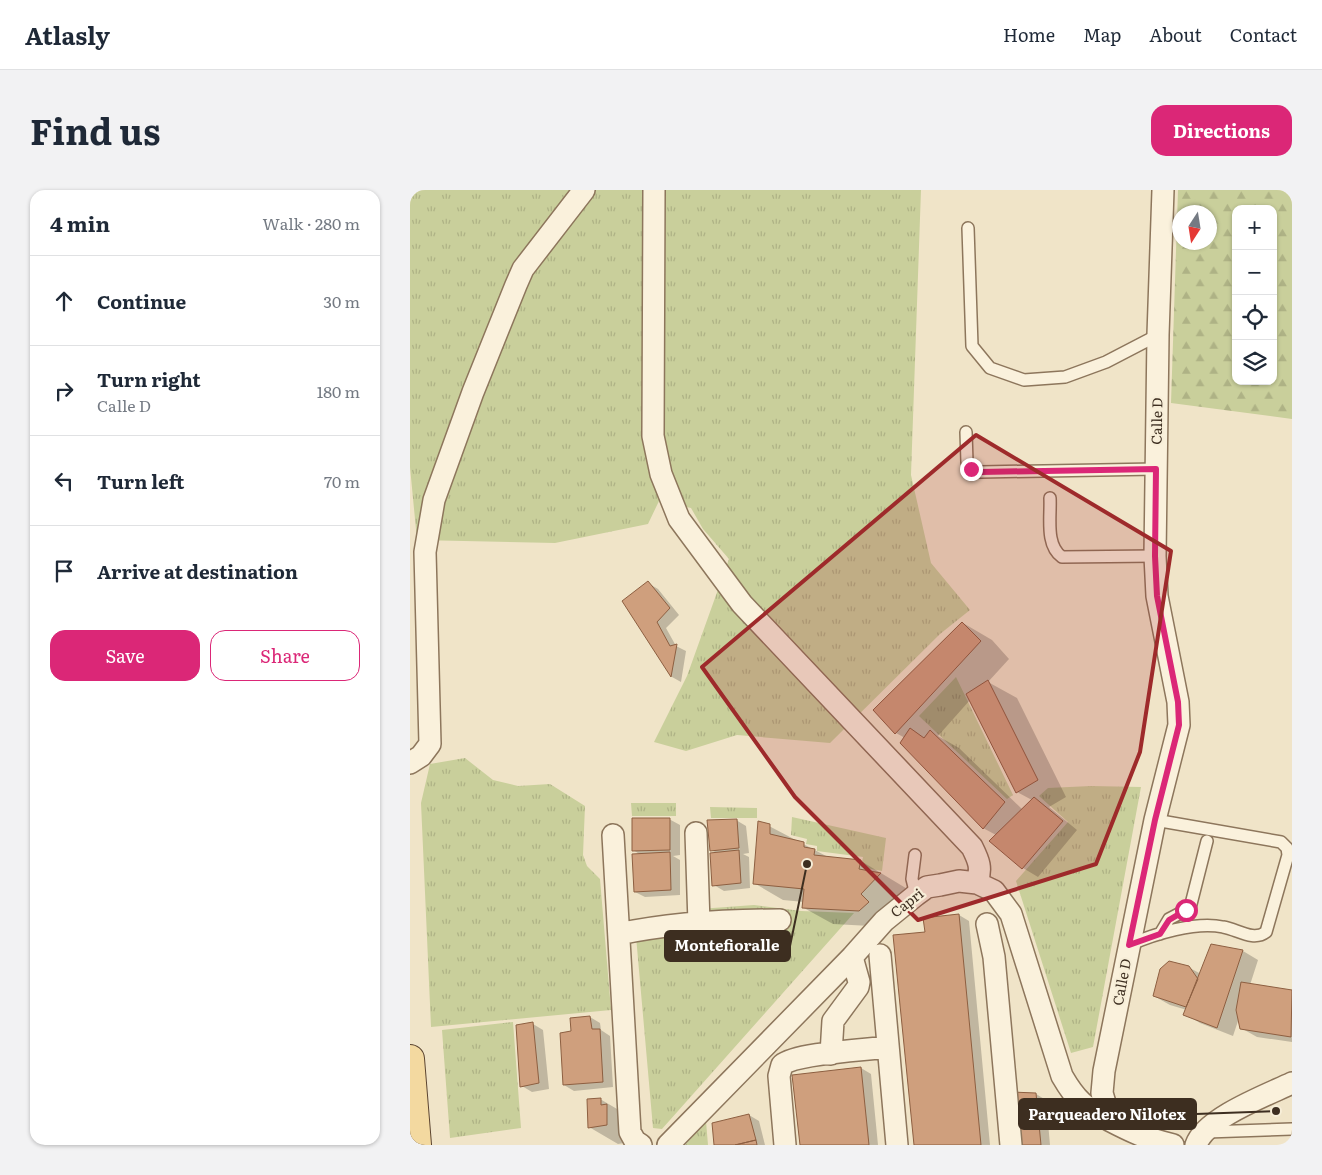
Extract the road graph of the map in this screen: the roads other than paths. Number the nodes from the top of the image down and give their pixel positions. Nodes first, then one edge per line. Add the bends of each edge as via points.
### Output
1 (584, 190) edge
2 (654, 190) edge
3 (1163, 190) edge
4 (968, 228) dead end
5 (1158, 335) junction
6 (966, 432) dead end
7 (1156, 469) junction
8 (1050, 498) dead end
9 (1155, 556) junction
10 (410, 763) edge
11 (1155, 820) junction
12 (696, 833) dead end
13 (613, 835) dead end
14 (1206, 842) dead end
15 (1290, 849) edge
16 (915, 856) dead end
17 (977, 883) junction
18 (916, 895) junction
19 (780, 920) dead end
20 (699, 923) junction
21 (987, 924) dead end
22 (619, 934) junction
23 (1160, 934) junction
24 (1129, 945) junction
25 (880, 955) dead end
26 (852, 957) junction
27 (888, 1047) junction
28 (831, 1054) junction
29 (410, 1059) edge
30 (1292, 1082) edge
31 (1110, 1120) junction
32 (1292, 1129) edge
33 (1200, 1139) edge
34 (1162, 1144) edge
35 (417, 1145) edge
36 (641, 1145) edge
37 (668, 1145) edge
38 (785, 1145) edge
39 (897, 1145) edge
40 (1011, 1145) edge

1 - 10 street via 516,284 472,392 434,500 425,552 430,744 421,756
2 - 17 street via 653,436 661,474 679,519 742,604 972,847 979,860
3 - 5 street, Calle D
4 - 5 lane via 972,346 990,368 1024,380 1065,377 1106,362
5 - 7 street, Calle D
6 - 7 lane via 968,462 971,469 981,472
7 - 9 street, Calle D
8 - 9 lane via 1051,545 1062,557
9 - 11 street, Calle D via 1157,596 1178,702 1179,725
11 - 15 lane via 1281,842
11 - 24 street, Calle D
12 - 20 street
13 - 22 street
14 - 23 lane via 1190,908 1169,920
15 - 23 lane via 1266,932 1262,936 1222,926 1202,925
16 - 18 lane via 912,880
17 - 18 street, Capri via 940,885
17 - 31 street via 994,891 1011,914 1066,1084 1083,1106
18 - 26 street, Capri via 884,922
19 - 20 street
20 - 22 street via 644,928
21 - 40 street via 994,958
22 - 36 street via 630,1132
23 - 24 lane
24 - 31 street, Calle D via 1104,1070 1102,1093
25 - 27 street
26 - 28 street via 858,986 833,1021
26 - 37 street, Capri
27 - 28 street
27 - 39 street
28 - 38 street via 786,1062 779,1070
29 - 35 main road
30 - 33 street via 1219,1120
31 - 34 street
32 - 33 lane

